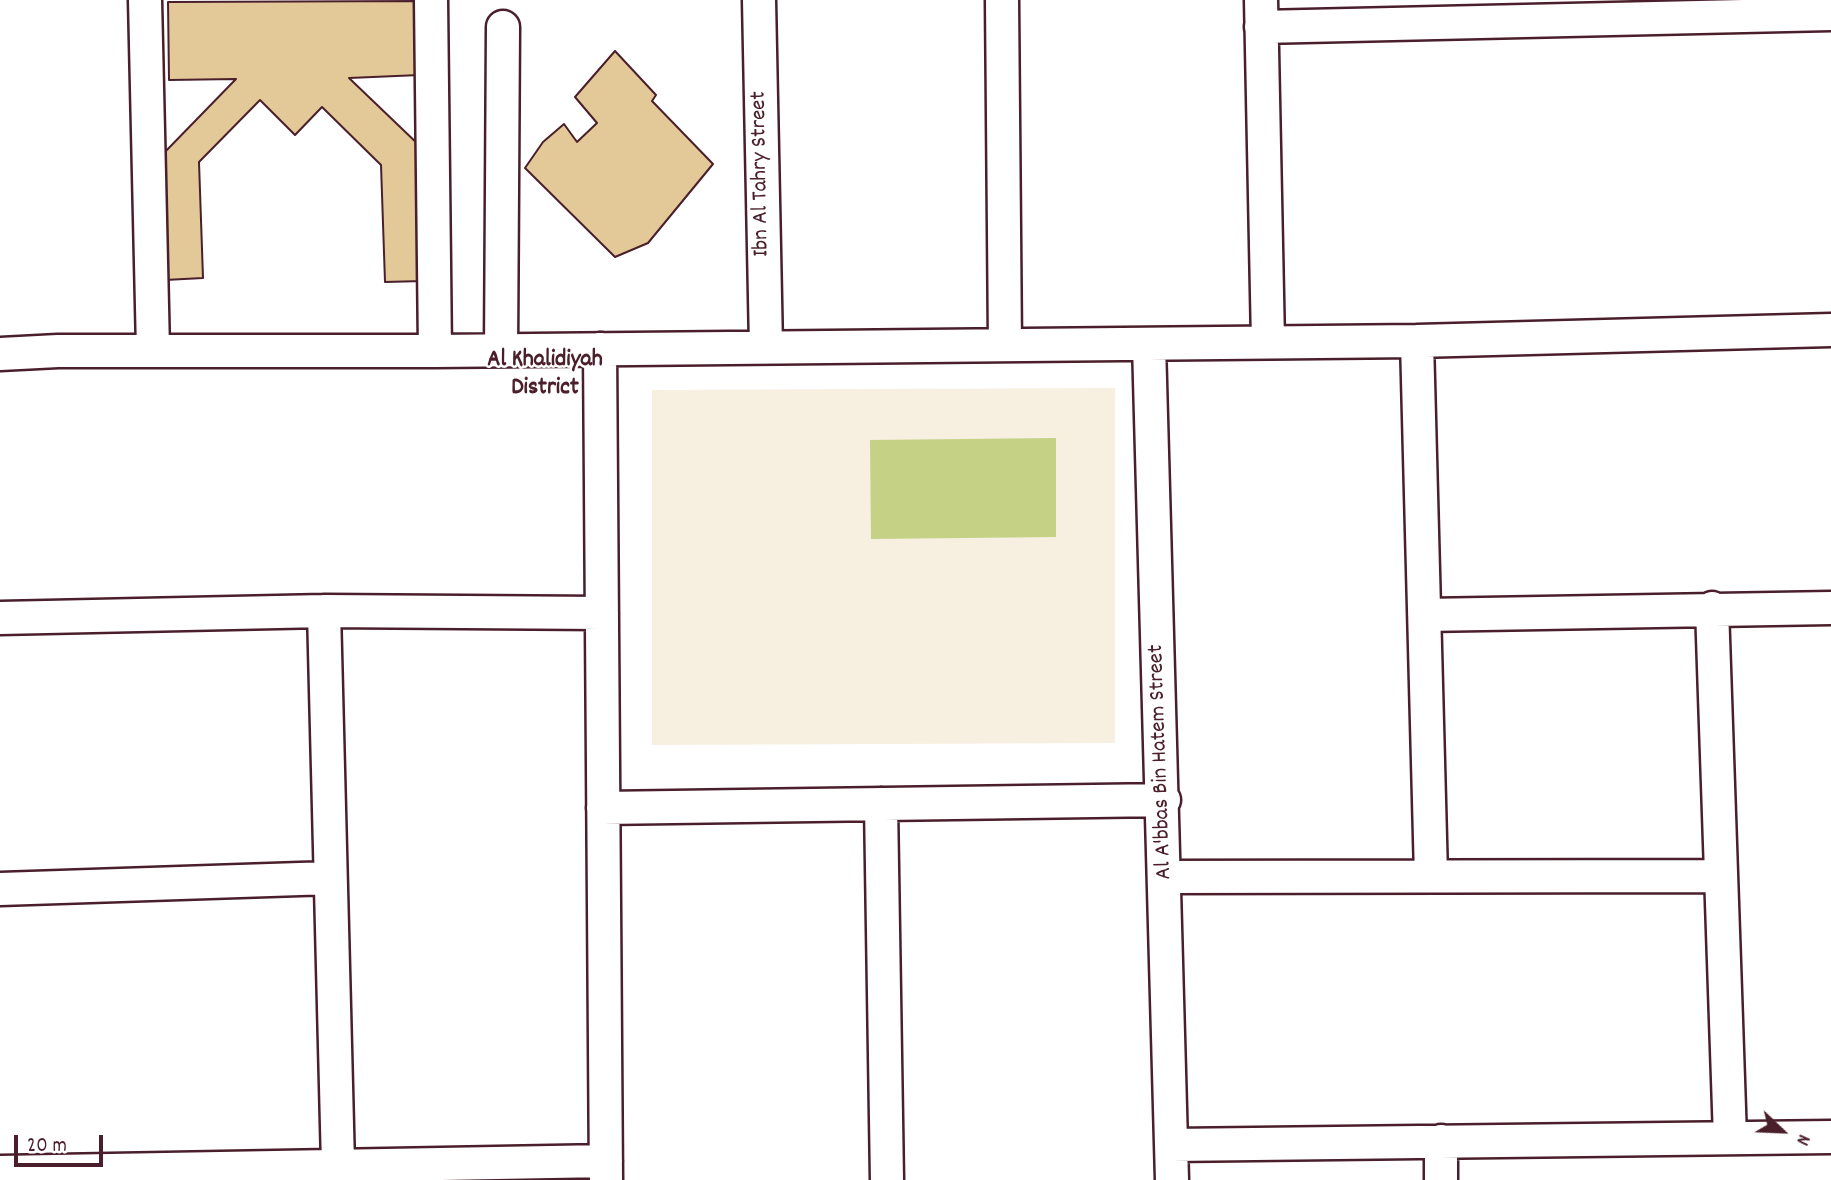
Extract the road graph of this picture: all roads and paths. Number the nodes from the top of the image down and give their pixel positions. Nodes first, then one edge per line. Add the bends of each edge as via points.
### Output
1 (145, 0) edge
2 (431, 0) edge
3 (759, 0) edge
4 (1002, 0) edge
5 (1708, 8) edge
6 (1261, 14) edge
7 (1831, 14) edge
8 (503, 27) dead end
9 (1831, 330) edge
10 (1418, 341) junction
11 (1268, 342) junction
12 (1149, 344) junction
13 (1005, 345) junction
14 (766, 347) junction
15 (600, 349) junction
16 (153, 350) junction
17 (501, 350) junction
18 (435, 351) junction
19 (0, 354) edge
20 (1712, 608) junction
21 (1831, 608) edge
22 (324, 611) junction
23 (602, 612) junction
24 (1425, 615) junction
25 (0, 618) edge
26 (1164, 800) junction
27 (881, 804) junction
28 (603, 807) junction
29 (1431, 876) junction
30 (1721, 876) junction
31 (330, 877) junction
32 (1166, 877) junction
33 (0, 889) edge
34 (1831, 1137) edge
35 (1730, 1138) junction
36 (1441, 1141) junction
37 (1171, 1144) junction
38 (338, 1166) junction
39 (606, 1170) edge
40 (0, 1172) edge
41 (51, 1175) edge
42 (887, 1180) edge
43 (1172, 1180) edge
44 (1441, 1180) edge

1 - 16 street
2 - 18 street
3 - 14 street, Ibn Al Tahry Street
4 - 13 street
5 - 6 street
5 - 7 street
6 - 11 street
8 - 17 street
9 - 10 street
10 - 11 street
10 - 24 street
11 - 12 street
12 - 13 street
12 - 26 street, Al A'bbas Bin Hatem Street
13 - 14 street
14 - 15 street
15 - 17 street
15 - 23 street
16 - 18 street
16 - 19 street
17 - 18 street
20 - 21 street
20 - 24 street
20 - 30 street
22 - 23 street
22 - 25 street
22 - 31 street
23 - 28 street
24 - 29 street
26 - 27 street
26 - 32 street, Al A'bbas Bin Hatem Street
27 - 28 street
27 - 42 street
28 - 39 street
29 - 30 street
29 - 32 street
30 - 35 street
31 - 33 street
31 - 38 street
32 - 37 street, Al A'bbas Bin Hatem Street
34 - 35 street
35 - 36 street
36 - 37 street
36 - 44 street
37 - 43 street, Al A'bbas Bin Hatem Street
38 - 39 street
38 - 41 street
40 - 41 street

